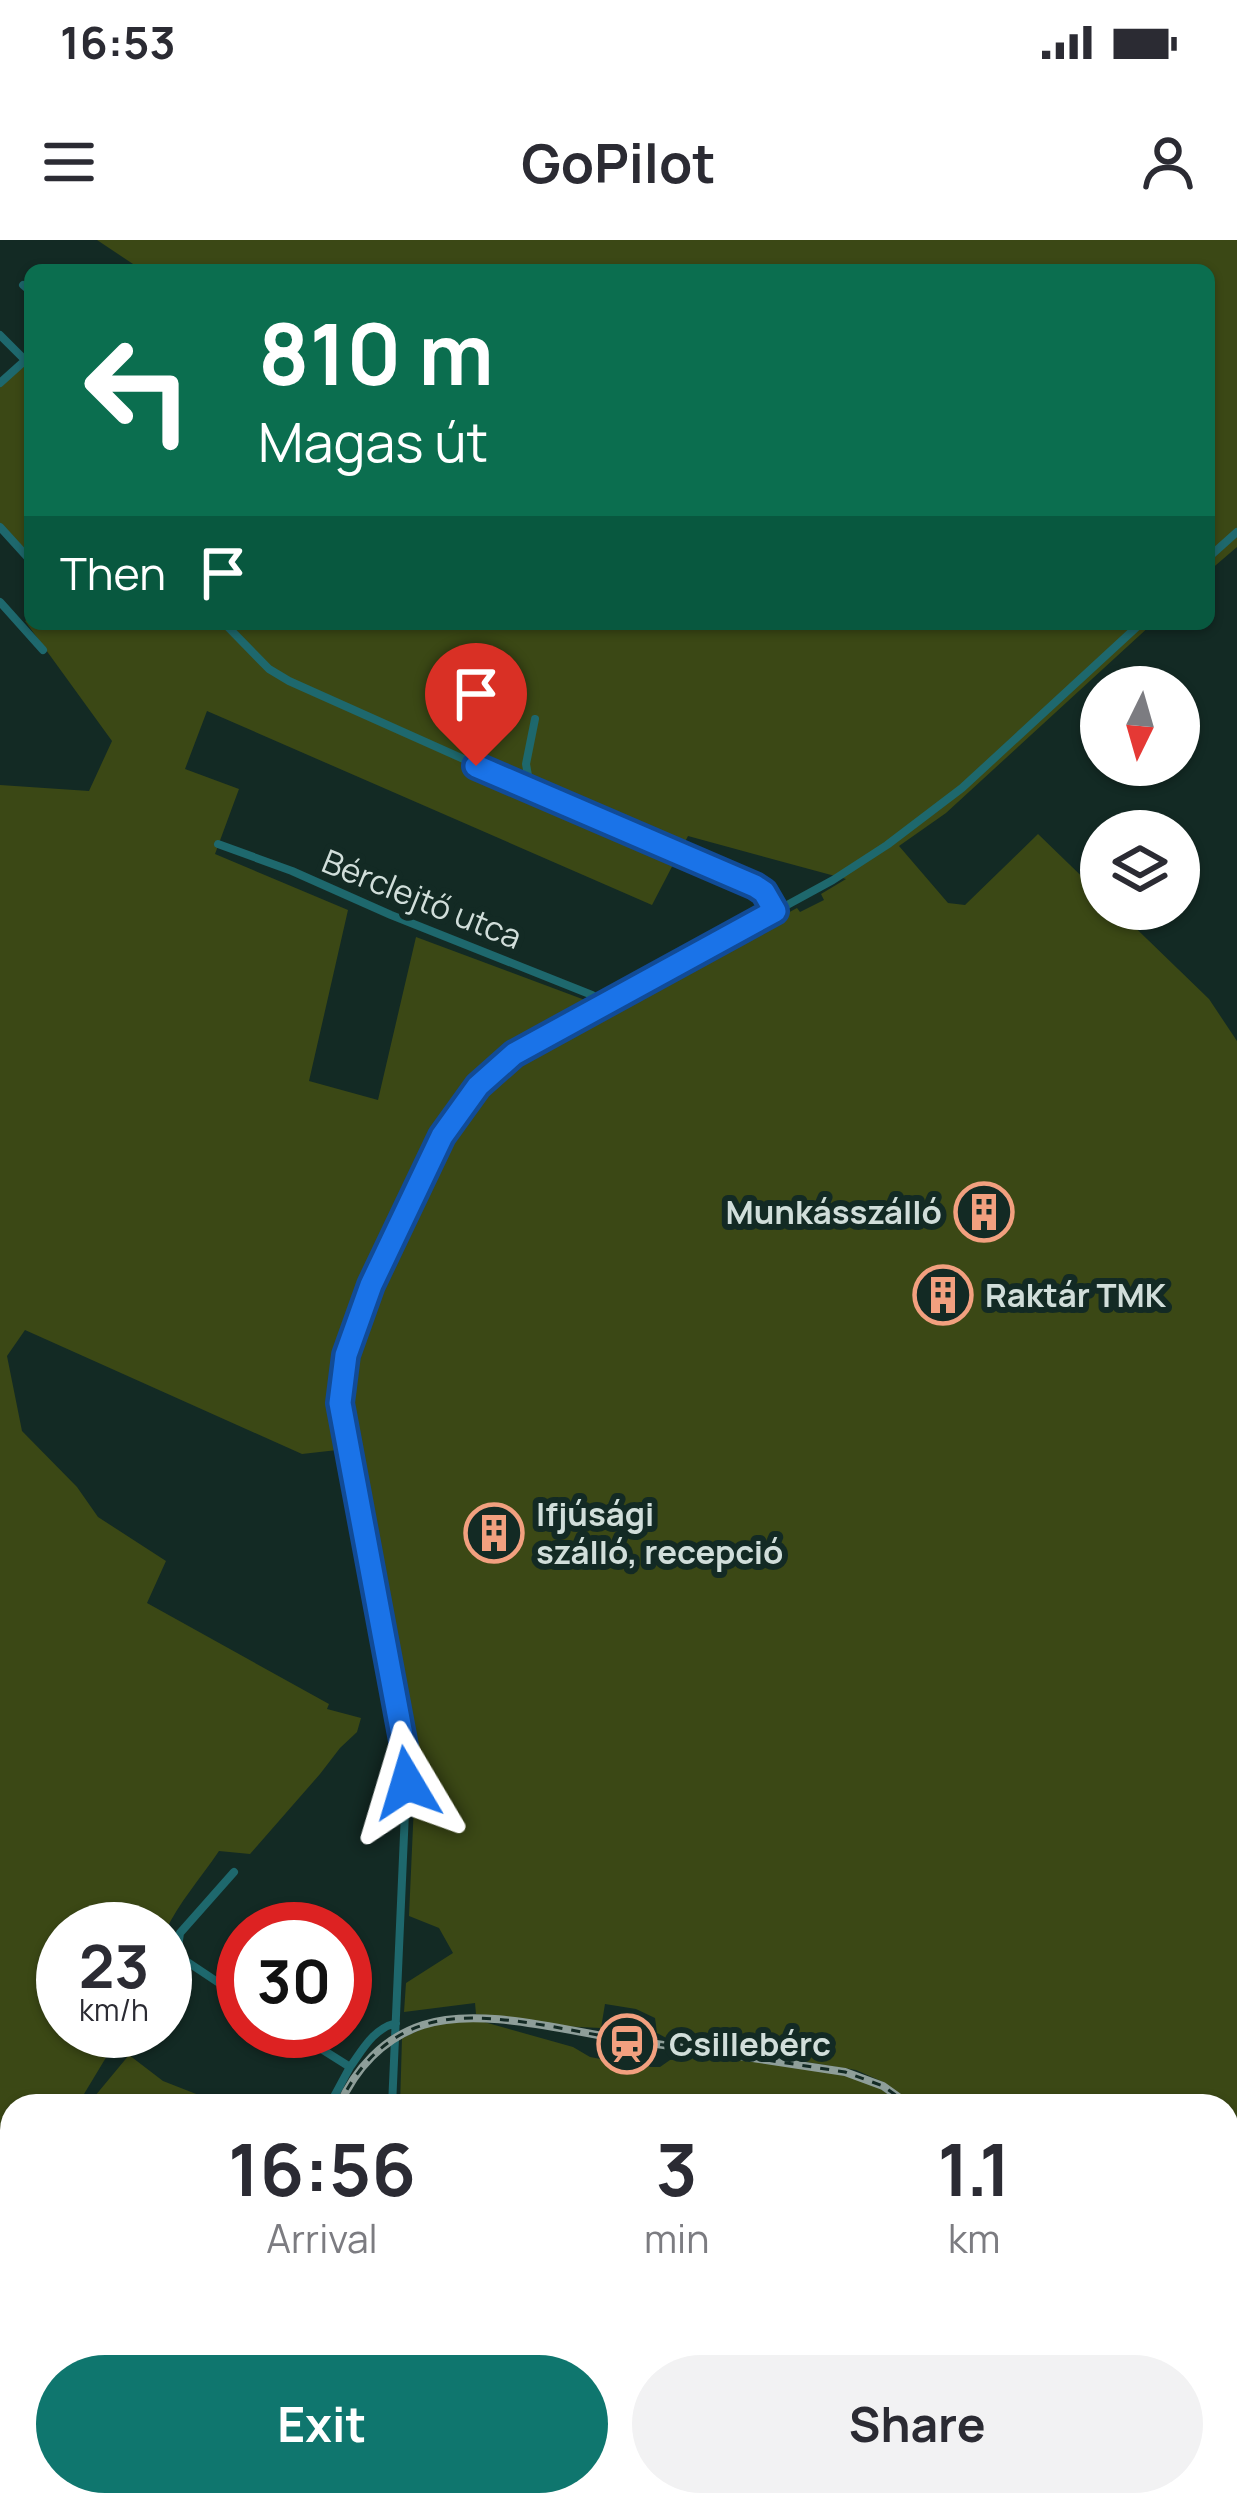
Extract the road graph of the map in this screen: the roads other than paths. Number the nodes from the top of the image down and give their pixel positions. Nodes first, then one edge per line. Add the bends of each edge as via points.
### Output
1 (0, 335) edge
2 (24, 356) edge
3 (24, 363) edge
4 (0, 382) edge
5 (0, 527) edge
6 (24, 553) edge
7 (0, 602) edge
8 (24, 629) edge
9 (25, 630) edge
10 (230, 630) edge
11 (1133, 630) edge
12 (43, 650) dead end
13 (535, 719) dead end
14 (526, 770) junction
15 (510, 780) junction
16 (530, 788) junction
17 (218, 844) dead end
18 (775, 911) junction
19 (604, 1004) junction
20 (234, 1872) dead end
21 (216, 1981) edge
22 (396, 2023) junction
23 (336, 2058) edge
24 (350, 2067) junction
25 (335, 2094) edge
26 (393, 2094) edge

1 - 2 street
3 - 4 street
5 - 6 street
7 - 8 street
9 - 12 street
10 - 15 street via 289,681
11 - 18 street via 941,807
13 - 14 street
14 - 15 street
14 - 16 street
15 - 16 street
16 - 18 street via 755,886
17 - 19 street, Bérclejtő utca
18 - 19 street
19 - 22 street via 514,1054 464,1101 381,1264 346,1355 343,1424 406,1767
20 - 21 street via 180,1933 176,1955
22 - 24 street via 373,2036
22 - 26 street
23 - 24 street
24 - 25 street

